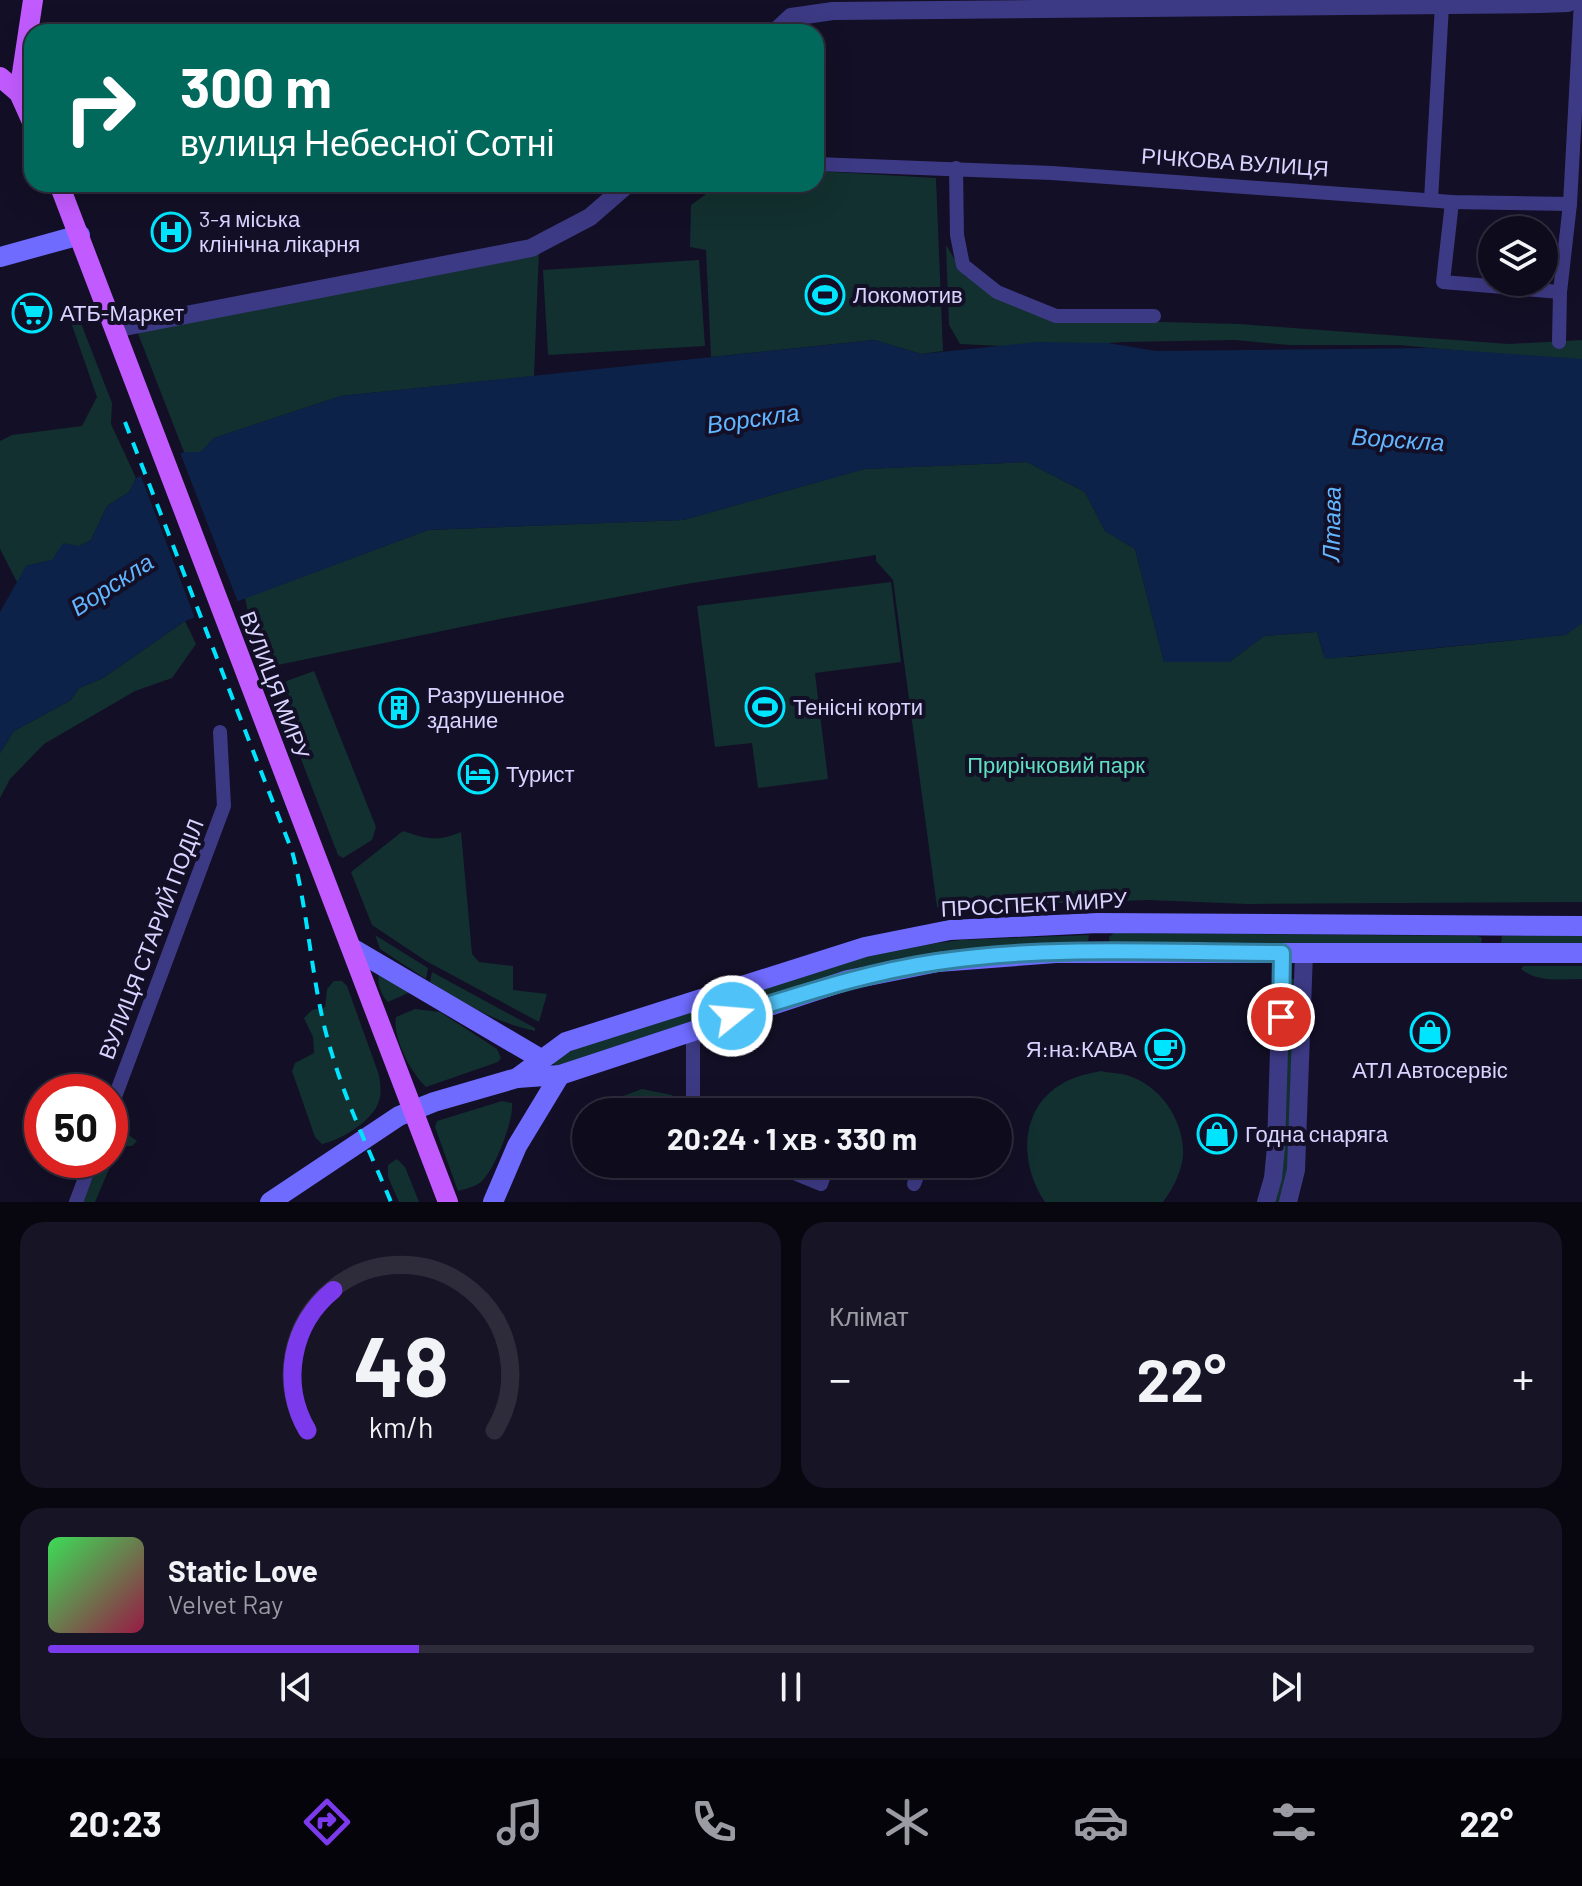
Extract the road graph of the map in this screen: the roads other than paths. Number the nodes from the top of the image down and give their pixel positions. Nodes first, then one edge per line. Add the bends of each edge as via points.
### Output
1 (33, 0) edge
2 (1571, 0) edge
3 (1581, 0) edge
4 (1442, 5) junction
5 (29, 24) edge
6 (784, 24) edge
7 (24, 60) edge
8 (0, 77) edge
9 (19, 93) junction
10 (24, 104) edge
11 (824, 164) edge
12 (956, 168) junction
13 (62, 192) edge
14 (619, 192) edge
15 (1431, 200) junction
16 (1452, 202) junction
17 (1570, 204) junction
18 (80, 235) junction
19 (0, 257) edge
20 (1560, 292) junction
21 (1154, 316) dead end
22 (114, 329) junction
23 (1559, 342) dead end
24 (220, 732) dead end
25 (1098, 923) junction
26 (1489, 926) junction
27 (1582, 926) edge
28 (352, 948) junction
29 (1098, 953) junction
30 (1282, 953) junction
31 (1304, 953) junction
32 (1488, 953) junction
33 (1582, 953) edge
34 (693, 1030) junction
35 (541, 1059) junction
36 (124, 1074) edge
37 (560, 1075) junction
38 (517, 1078) junction
39 (693, 1098) edge
40 (413, 1110) junction
41 (85, 1178) edge
42 (806, 1178) edge
43 (823, 1178) edge
44 (916, 1178) edge
45 (914, 1184) dead end
46 (76, 1202) edge
47 (270, 1202) edge
48 (448, 1202) edge
49 (493, 1202) edge
50 (1266, 1202) edge
51 (1288, 1202) edge

1 - 5 main road
2 - 4 street
3 - 17 street
4 - 6 street via 833,11 791,17
4 - 15 street
7 - 9 main road
8 - 9 main road
9 - 10 main road
11 - 12 street, РІЧКОВА ВУЛИЦЯ
12 - 15 street, РІЧКОВА ВУЛИЦЯ
12 - 21 street via 963,265 997,292 1056,316
13 - 18 main road, ВУЛИЦЯ МИРУ
14 - 22 street via 590,217 531,248
15 - 16 street, РІЧКОВА ВУЛИЦЯ
16 - 17 street, РІЧКОВА ВУЛИЦЯ
16 - 20 street via 1443,282
17 - 20 street
18 - 19 main road
18 - 22 main road, ВУЛИЦЯ МИРУ
20 - 23 street
22 - 28 main road, ВУЛИЦЯ МИРУ
24 - 36 street, ВУЛИЦЯ СТАРИЙ ПОДІЛ via 224,806
25 - 26 main road, ПРОСПЕКТ МИРУ
25 - 29 main road
25 - 35 main road, ПРОСПЕКТ МИРУ via 950,930 865,947 566,1042
26 - 27 main road, ПРОСПЕКТ МИРУ
26 - 32 main road
28 - 35 main road
28 - 40 main road, ВУЛИЦЯ МИРУ
29 - 30 main road, ПРОСПЕКТ МИРУ
29 - 34 main road, ПРОСПЕКТ МИРУ via 938,962 848,980
30 - 31 main road, ПРОСПЕКТ МИРУ
30 - 50 street via 1276,1147
31 - 32 main road, ПРОСПЕКТ МИРУ
31 - 51 street via 1296,1170
32 - 33 main road, ПРОСПЕКТ МИРУ
34 - 37 main road, ПРОСПЕКТ МИРУ
34 - 39 street
35 - 38 main road, ПРОСПЕКТ МИРУ
37 - 38 main road, ПРОСПЕКТ МИРУ
37 - 49 main road via 517,1146
38 - 40 main road, ПРОСПЕКТ МИРУ
40 - 47 main road, ПРОСПЕКТ МИРУ
40 - 48 main road, ВУЛИЦЯ МИРУ
41 - 46 street
42 - 43 street via 821,1184
44 - 45 street

